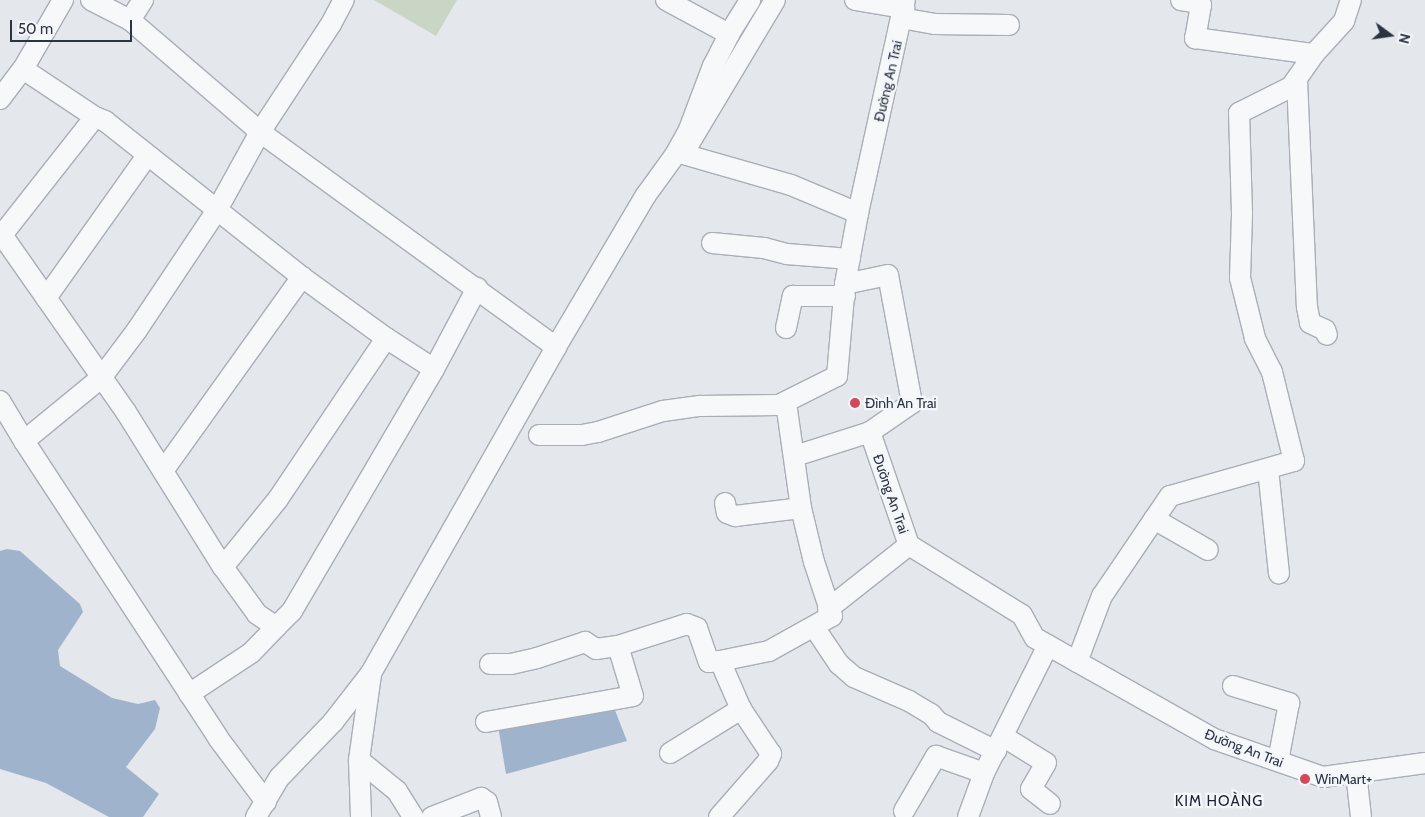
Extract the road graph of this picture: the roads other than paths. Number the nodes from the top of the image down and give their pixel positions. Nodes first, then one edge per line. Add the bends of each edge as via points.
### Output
1 (63, 0) edge
2 (91, 0) edge
3 (143, 0) edge
4 (344, 0) edge
5 (666, 0) edge
6 (750, 0) edge
7 (775, 0) edge
8 (856, 0) edge
9 (1180, 0) edge
10 (1351, 0) edge
11 (903, 9) edge
12 (130, 20) junction
13 (1009, 25) dead end
14 (729, 34) junction
15 (1314, 54) junction
16 (23, 69) junction
17 (1297, 80) junction
18 (0, 100) edge
19 (95, 117) junction
20 (260, 132) junction
21 (147, 156) junction
22 (217, 210) junction
23 (858, 213) junction
24 (1, 234) edge
25 (712, 243) dead end
26 (850, 259) junction
27 (302, 278) junction
28 (477, 288) junction
29 (845, 290) junction
30 (46, 298) junction
31 (786, 328) dead end
32 (1327, 335) dead end
33 (386, 338) junction
34 (556, 347) junction
35 (434, 369) junction
36 (101, 378) junction
37 (0, 401) edge
38 (786, 402) junction
39 (870, 432) junction
40 (539, 435) dead end
41 (24, 441) junction
42 (796, 456) junction
43 (1268, 469) junction
44 (163, 471) junction
45 (724, 504) dead end
46 (801, 508) junction
47 (1154, 519) junction
48 (909, 545) junction
49 (1208, 550) dead end
50 (223, 567) junction
51 (1279, 573) dead end
52 (828, 609) junction
53 (276, 627) junction
54 (814, 627) junction
55 (618, 646) junction
56 (1048, 646) junction
57 (720, 661) junction
58 (1077, 662) junction
59 (490, 664) dead end
60 (371, 673) junction
61 (1233, 686) dead end
62 (189, 694) junction
63 (741, 709) junction
64 (486, 722) dead end
65 (1000, 744) junction
66 (670, 753) dead end
67 (359, 760) junction
68 (1278, 761) junction
69 (1425, 764) edge
70 (984, 773) junction
71 (1356, 773) junction
72 (1050, 804) dead end
73 (261, 809) edge
74 (904, 811) dead end
75 (361, 817) edge
76 (413, 817) edge
77 (432, 817) edge
78 (491, 817) edge
79 (719, 817) edge
80 (968, 817) edge
81 (1361, 817) edge

1 - 16 street
2 - 12 street
3 - 12 street
4 - 20 street
5 - 14 street
6 - 14 street
7 - 23 street via 683,154 791,185
8 - 11 street
9 - 15 street via 1201,5 1195,38
10 - 15 street via 1344,22
11 - 13 street via 935,24
11 - 23 street, Đường An Trai
12 - 20 street
14 - 34 street via 688,132 646,195
15 - 17 street
16 - 18 street
16 - 19 street
17 - 32 street via 1307,307 1310,323 1325,330
17 - 43 street via 1291,87 1239,113 1240,278 1255,338 1272,372 1294,462
19 - 21 street via 105,121
19 - 24 street
20 - 22 street
20 - 28 street
21 - 22 street
21 - 30 street
22 - 27 street
22 - 36 street
23 - 26 street, Đường An Trai
24 - 30 street
25 - 26 street
26 - 29 street, Đường An Trai
27 - 33 street
27 - 44 street
28 - 34 street
28 - 35 street
29 - 31 street via 793,296
29 - 38 street, Đường An Trai via 837,376
29 - 39 street via 888,275 912,403
30 - 36 street
33 - 35 street
33 - 50 street via 278,499
34 - 60 street
35 - 53 street via 292,611
36 - 41 street
36 - 44 street
37 - 41 street
38 - 40 street via 779,405 700,406 663,411 590,434
38 - 42 street
39 - 42 street
39 - 48 street, Đường An Trai
41 - 62 street
42 - 46 street
43 - 47 street via 1170,496
43 - 51 street
44 - 50 street
45 - 46 street via 728,513 734,516
46 - 52 street
47 - 49 street
47 - 58 street via 1102,596
48 - 52 street
48 - 56 street, Đường An Trai via 1022,615 1035,638
50 - 53 street via 257,614
52 - 54 street via 832,616
53 - 62 street via 251,653
54 - 57 street via 769,651
54 - 65 street via 839,664 854,677 910,701 938,722
55 - 57 street via 687,624 697,628 709,662
55 - 59 street via 596,649 586,642 511,664
55 - 64 street via 633,696
56 - 58 street, Đường An Trai
56 - 65 street
57 - 63 street
58 - 68 street, Đường An Trai via 1214,739
60 - 67 street
60 - 73 street via 333,722 279,778
61 - 68 street via 1289,703
62 - 73 street
63 - 66 street
63 - 79 street via 771,754
65 - 70 street
65 - 72 street via 1046,763 1031,789
67 - 75 street
67 - 76 street via 397,790
68 - 71 street, Đường An Trai via 1323,778
69 - 71 street, Đường An Trai
70 - 74 street via 936,756
70 - 80 street
71 - 81 street
77 - 78 street via 481,798 487,802

